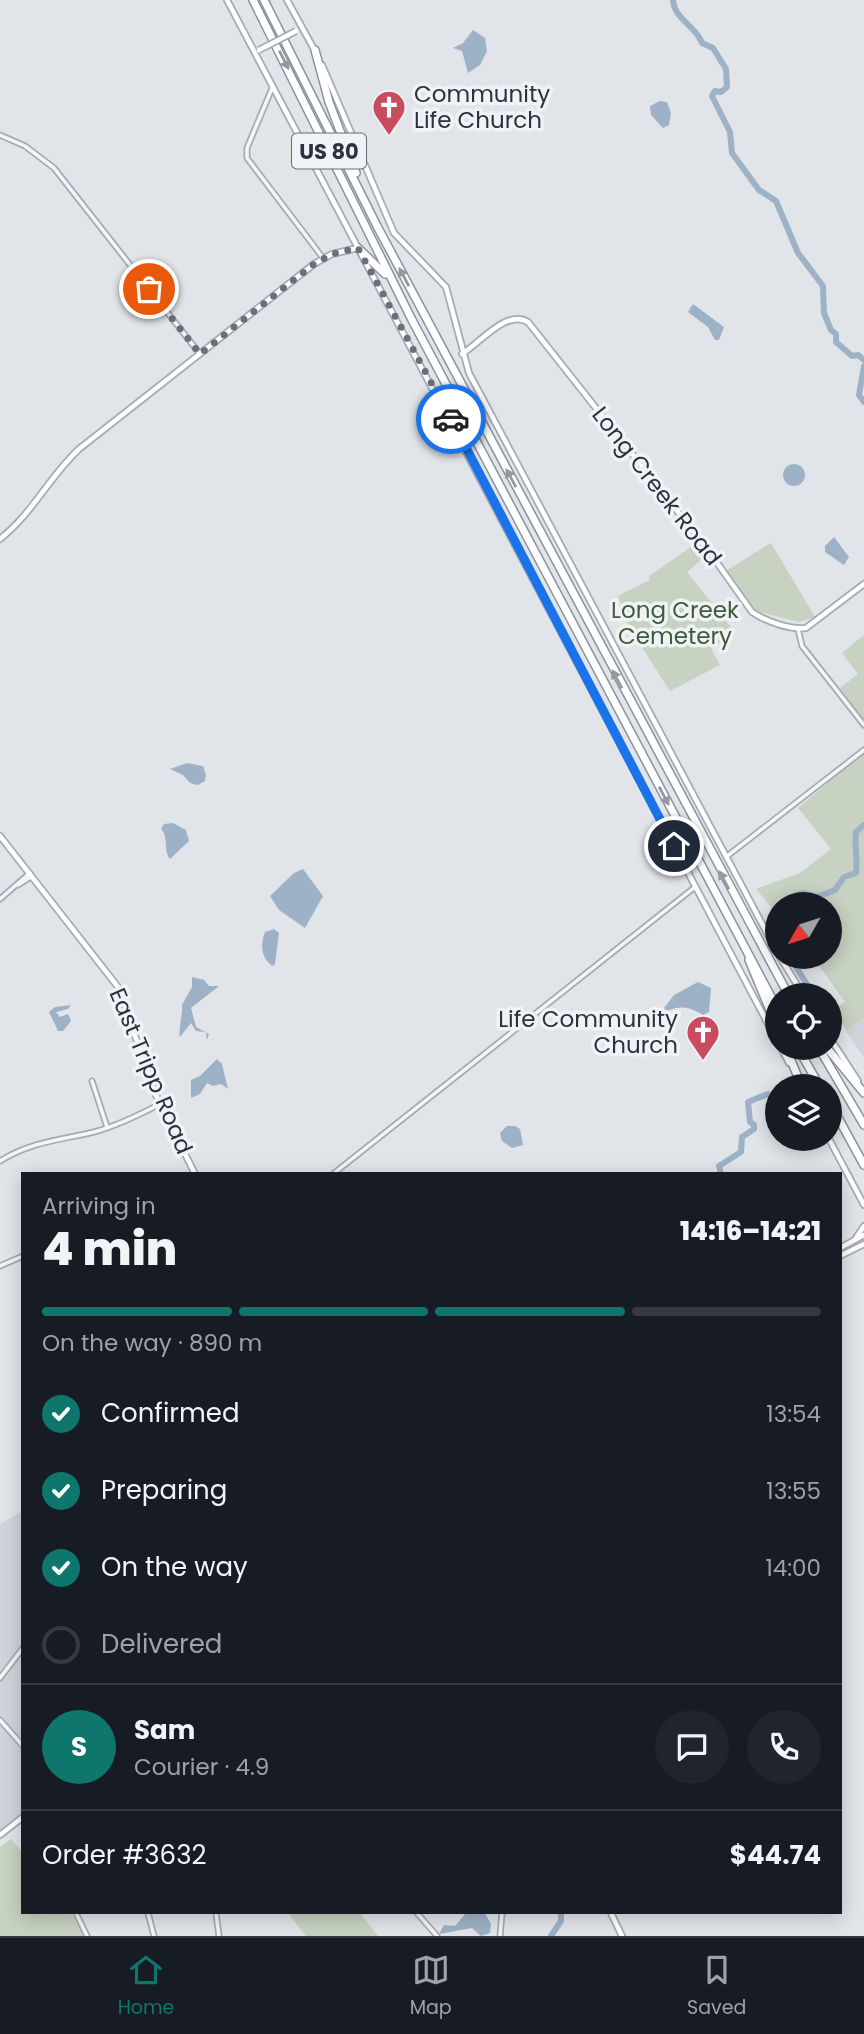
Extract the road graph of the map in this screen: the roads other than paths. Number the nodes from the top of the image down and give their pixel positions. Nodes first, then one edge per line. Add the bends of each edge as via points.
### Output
1 (227, 0) edge
2 (253, 0) edge
3 (264, 0) edge
4 (287, 0) edge
5 (303, 27) junction
6 (314, 50) junction
7 (257, 51) junction
8 (273, 86) junction
9 (0, 135) edge
10 (376, 226) junction
11 (358, 248) junction
12 (323, 258) junction
13 (403, 302) junction
14 (200, 354) junction
15 (461, 354) junction
16 (0, 539) edge
17 (864, 583) edge
18 (798, 629) junction
19 (864, 724) edge
20 (864, 750) edge
21 (0, 836) edge
22 (726, 857) junction
23 (31, 875) junction
24 (695, 887) junction
25 (0, 899) edge
26 (765, 930) edge
27 (744, 946) junction
28 (783, 983) edge
29 (765, 985) edge
30 (765, 998) edge
31 (765, 1018) edge
32 (842, 1057) edge
33 (826, 1060) edge
34 (837, 1060) edge
35 (92, 1081) dead end
36 (864, 1091) edge
37 (160, 1104) junction
38 (842, 1125) edge
39 (864, 1125) edge
40 (107, 1127) junction
41 (835, 1151) edge
42 (0, 1161) edge
43 (864, 1165) edge
44 (194, 1172) edge
45 (335, 1172) edge
46 (864, 1205) edge
47 (864, 1226) edge
48 (864, 1235) edge
49 (853, 1241) junction
50 (862, 1246) edge
51 (842, 1247) edge
52 (842, 1255) edge
53 (21, 1257) edge
54 (0, 1266) edge
55 (21, 1651) edge
56 (0, 1678) edge
57 (0, 1720) edge
58 (21, 1744) edge
59 (21, 1819) edge
60 (0, 1835) edge
61 (77, 1914) edge
62 (148, 1914) edge
63 (216, 1914) edge
64 (418, 1914) edge
65 (502, 1914) edge
66 (611, 1914) edge
67 (88, 1936) edge
68 (154, 1936) edge
69 (219, 1936) edge
70 (437, 1936) edge
71 (500, 1936) edge
72 (622, 1936) edge

1 - 7 main road
2 -> 13 highway, US 80
3 - 10 highway, US 80
4 - 5 main road
5 - 6 main road
5 - 7 main road, bridge
6 - 10 highway
6 - 15 main road via 394,233 446,287
7 - 8 main road
8 - 11 main road
8 - 12 street via 247,158
9 - 14 street via 25,146 54,169
28 -> 10 highway, US 80
11 - 12 main road
11 - 13 highway via 381,268
11 - 24 main road
12 - 14 main road
13 -> 27 highway, US 80
14 - 16 main road via 79,449 28,514
15 - 18 main road, Long Creek Road via 508,320 528,322 752,612
15 - 22 main road
17 - 18 main road via 813,625
18 - 19 street via 802,646
20 - 22 street
21 - 23 main road, East Tripp Road
22 - 26 main road
23 - 25 street
23 - 37 main road, East Tripp Road via 121,992
24 - 31 main road
24 - 45 street
27 - 29 highway, US 80
27 - 30 highway
32 - 36 main road
33 - 39 highway
34 - 36 highway
35 - 40 street
37 - 40 street
37 - 44 main road, East Tripp Road
38 - 43 highway
40 - 42 street via 48,1140
41 - 46 main road
47 - 49 main road
48 - 49 main road
49 - 51 main road
50 - 52 main road
53 - 54 street
55 - 56 street
57 - 58 street
59 - 60 main road
61 - 67 street
62 - 68 street
63 - 69 street
64 - 70 street
65 - 71 street
66 - 72 main road

